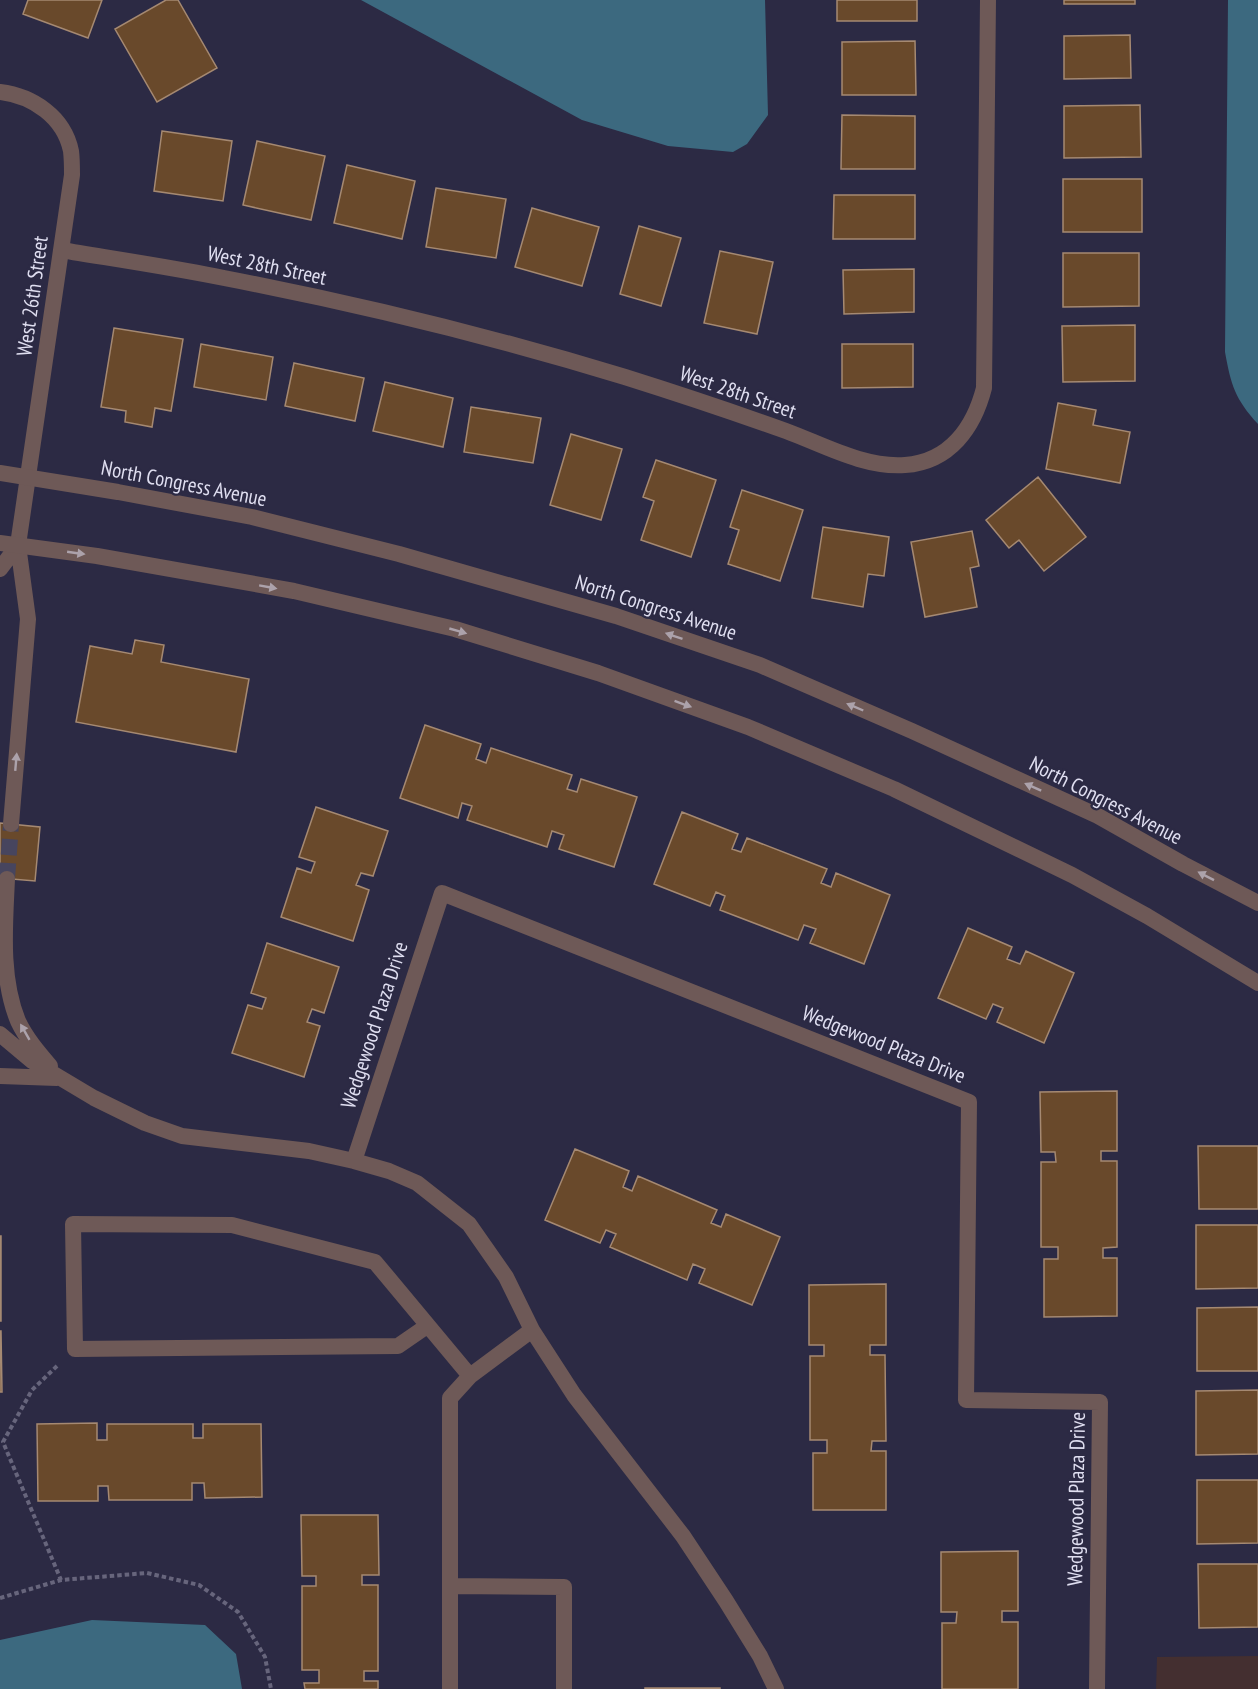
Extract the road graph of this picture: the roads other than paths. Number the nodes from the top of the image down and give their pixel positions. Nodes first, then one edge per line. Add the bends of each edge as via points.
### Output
1 (988, 0) edge
2 (0, 92) edge
3 (61, 250) junction
4 (0, 473) edge
5 (28, 477) junction
6 (0, 543) edge
7 (18, 545) junction
8 (0, 569) edge
9 (11, 824) tunnel mouth
10 (8, 879) tunnel mouth
11 (1258, 903) edge
12 (1258, 983) edge
13 (0, 1034) edge
14 (0, 1076) edge
15 (61, 1078) junction
16 (354, 1161) junction
17 (427, 1326) junction
18 (532, 1330) junction
19 (470, 1376) junction
20 (450, 1586) junction
21 (450, 1689) edge
22 (564, 1689) edge
23 (776, 1689) edge
24 (1097, 1689) edge

1 - 3 street, West 28th Street via 984,387 968,429 952,446 930,459 908,465 885,466 863,460 626,378 387,313 224,278
2 - 3 street, West 26th Street via 27,98 47,111 62,129 71,151 72,175
3 - 5 street, West 26th Street
4 - 5 street, North Congress Avenue
5 - 7 street, West 26th Street
11 -> 5 street, North Congress Avenue via 1098,816 760,665 616,616 399,554 252,518
6 - 7 street
7 - 8 street
9 -> 7 street via 28,619
7 -> 12 street via 294,591 455,629 598,673 748,727 894,789 1072,875
15 -> 10 street via 34,1048 18,1021 10,996 5,958
13 - 15 street via 32,1061
14 - 15 street
15 - 16 street via 145,1123 182,1136 289,1148
16 - 18 street via 417,1183 469,1224 506,1277
16 - 24 street, Wedgewood Plaza Drive via 442,894 969,1102 966,1400 1100,1402
17 - 17 street via 375,1262 232,1225 73,1224 75,1349 398,1346
17 - 19 street
18 - 19 street
18 - 23 street via 574,1395 683,1536 760,1656
19 - 20 street via 450,1398
20 - 21 street
20 - 22 street via 564,1587

